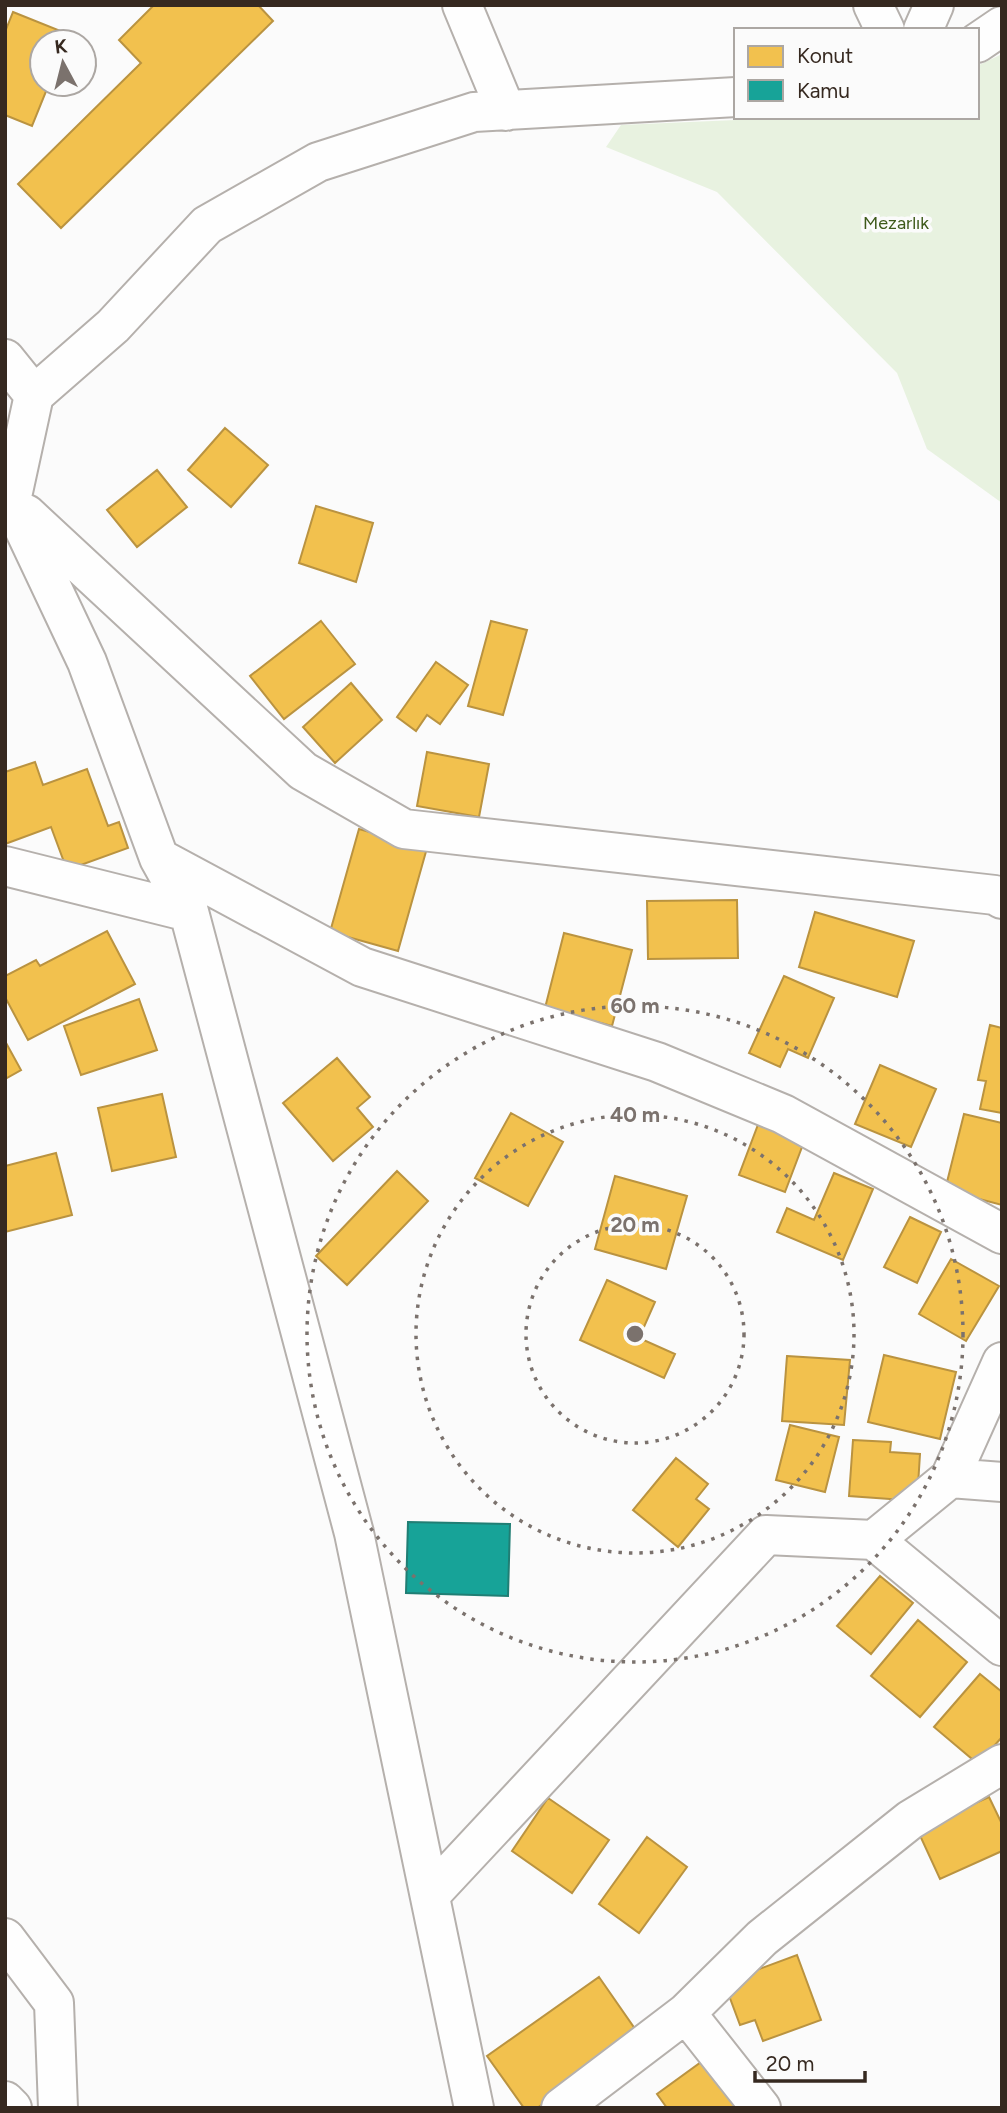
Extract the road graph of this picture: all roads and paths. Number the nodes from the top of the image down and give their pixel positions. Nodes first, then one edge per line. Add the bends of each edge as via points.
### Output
1 (462, 5) edge
2 (873, 5) edge
3 (934, 5) edge
4 (1002, 26) edge
5 (884, 28) edge
6 (924, 28) edge
7 (979, 42) edge
8 (734, 96) edge
9 (506, 111) junction
10 (5, 359) edge
11 (34, 395) junction
12 (7, 501) edge
13 (159, 859) junction
14 (5, 866) edge
15 (1002, 899) edge
16 (189, 912) junction
17 (1002, 1234) edge
18 (1002, 1363) edge
19 (950, 1478) junction
20 (1002, 1482) edge
21 (874, 1540) junction
22 (1002, 1646) edge
23 (1002, 1764) edge
24 (430, 1895) junction
25 (5, 1938) edge
26 (687, 2013) junction
27 (5, 2101) edge
28 (12, 2108) edge
29 (58, 2108) edge
30 (474, 2108) edge
31 (561, 2108) edge
32 (761, 2108) edge

1 - 9 street
2 - 5 street
3 - 6 street
4 - 7 street
8 - 9 street
9 - 11 street via 474,112 318,162 207,225 113,327
10 - 11 street
11 - 12 street
12 - 13 street via 88,662
12 - 15 street via 303,771 404,829
13 - 16 street
13 - 17 street via 362,967 656,1062 783,1114
14 - 16 street
16 - 24 street via 354,1533
18 - 19 street
19 - 20 street
19 - 21 street
21 - 22 street
21 - 24 street via 766,1535
23 - 26 street via 900,1829 762,1938
24 - 30 street
25 - 29 street via 54,2003
26 - 31 street
26 - 32 street
27 - 28 street

